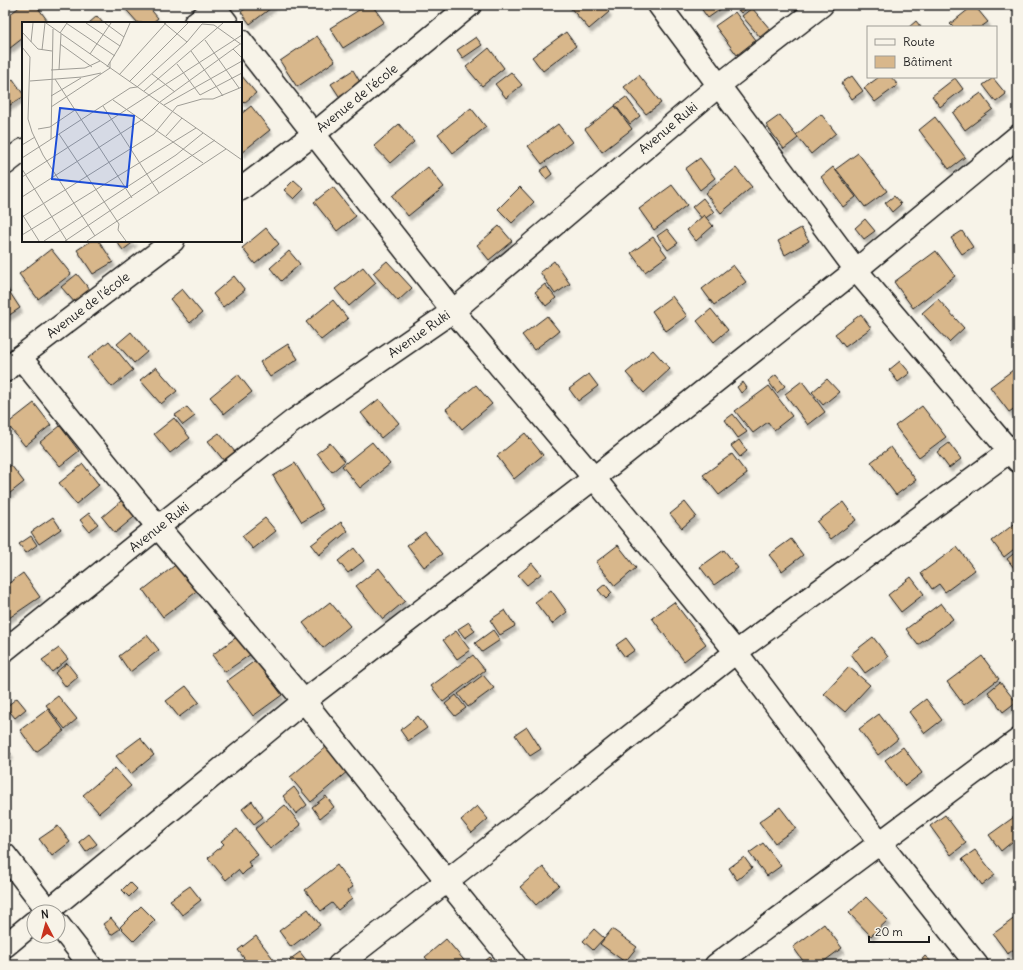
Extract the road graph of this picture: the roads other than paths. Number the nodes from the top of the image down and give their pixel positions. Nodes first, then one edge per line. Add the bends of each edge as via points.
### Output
1 (470, 5) edge
2 (659, 5) edge
3 (822, 5) edge
4 (218, 12) edge
5 (197, 22) edge
6 (242, 42) edge
7 (718, 86) junction
8 (314, 134) junction
9 (1018, 136) edge
10 (22, 151) edge
11 (5, 164) edge
12 (242, 188) edge
13 (171, 242) edge
14 (856, 270) junction
15 (453, 311) junction
16 (12, 364) edge
17 (1015, 452) edge
18 (594, 478) junction
19 (158, 527) junction
20 (5, 650) edge
21 (736, 652) junction
22 (304, 701) junction
23 (1018, 740) edge
24 (880, 843) junction
25 (5, 855) edge
26 (447, 881) junction
27 (39, 904) edge
28 (61, 904) edge
29 (26, 931) edge
30 (66, 938) edge
31 (5, 946) edge
32 (90, 965) edge
33 (339, 965) edge
34 (515, 965) edge
35 (716, 965) edge
36 (977, 965) edge

1 - 8 street, Avenue de l'école
2 - 7 street
3 - 7 street, Avenue Ruki
4 - 5 street
6 - 8 street
7 - 14 street
7 - 15 street, Avenue Ruki
8 - 12 street, Avenue de l'école
8 - 15 street
9 - 14 street
10 - 11 street
13 - 16 street, Avenue de l'école
14 - 17 street
14 - 18 street
15 - 18 street
15 - 19 street, Avenue Ruki via 293,421
16 - 19 street
17 - 21 street
18 - 21 street
18 - 22 street
19 - 20 street, Avenue Ruki
19 - 22 street
21 - 24 street
21 - 26 street
22 - 26 street
22 - 28 street
23 - 24 street
24 - 35 street
24 - 36 street
25 - 27 street
26 - 33 street
26 - 34 street
29 - 31 street
30 - 32 street

